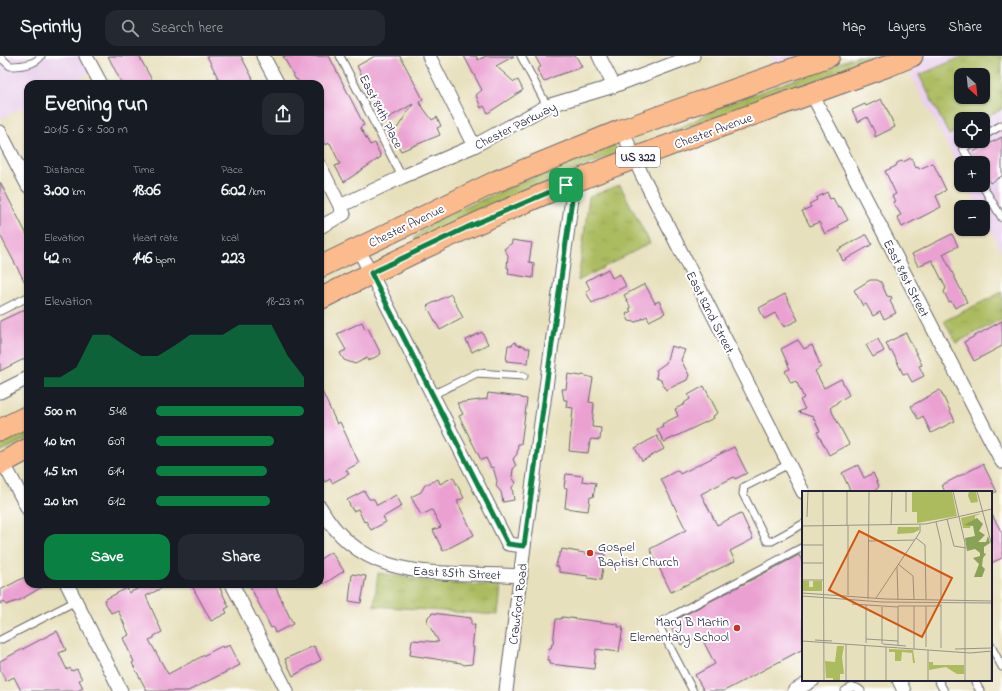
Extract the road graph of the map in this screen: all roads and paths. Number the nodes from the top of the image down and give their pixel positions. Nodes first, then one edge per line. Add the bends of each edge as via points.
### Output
1 (41, 56) edge
2 (86, 56) edge
3 (263, 56) edge
4 (340, 56) edge
5 (429, 56) edge
6 (521, 56) edge
7 (599, 56) edge
8 (693, 56) edge
9 (829, 56) edge
10 (912, 56) edge
11 (0, 58) edge
12 (99, 80) edge
13 (276, 80) edge
14 (614, 86) junction
15 (812, 94) junction
16 (546, 106) junction
17 (1002, 125) edge
18 (622, 130) junction
19 (0, 132) edge
20 (990, 132) edge
21 (474, 146) junction
22 (634, 159) junction
23 (324, 174) edge
24 (402, 177) junction
25 (24, 178) edge
26 (566, 185) junction
27 (986, 192) edge
28 (342, 210) junction
29 (1002, 218) edge
30 (324, 224) edge
31 (358, 248) junction
32 (324, 265) edge
33 (371, 273) junction
34 (324, 297) edge
35 (24, 299) edge
36 (0, 311) edge
37 (524, 376) dead end
38 (24, 380) edge
39 (0, 392) edge
40 (432, 395) junction
41 (24, 418) edge
42 (0, 430) edge
43 (24, 451) edge
44 (1002, 462) edge
45 (2, 463) edge
46 (789, 464) junction
47 (802, 491) edge
48 (24, 502) edge
49 (324, 513) edge
50 (802, 525) edge
51 (524, 546) junction
52 (802, 549) edge
53 (521, 576) junction
54 (69, 588) edge
55 (234, 588) edge
56 (76, 601) junction
57 (0, 640) edge
58 (992, 648) edge
59 (1002, 667) edge
60 (811, 681) edge
61 (939, 681) edge
62 (975, 681) edge
63 (121, 691) edge
64 (287, 691) edge
65 (506, 691) edge
66 (693, 691) edge
67 (794, 691) edge
68 (845, 691) edge
69 (861, 691) edge
70 (944, 691) edge
71 (980, 691) edge

1 - 11 lane via 22,66 10,66
2 - 12 street
3 - 13 street
4 - 24 lane, East 84th Place
5 - 21 street
6 - 16 lane
7 - 14 street
8 - 14 street, Chester Parkway
9 - 18 main road, Chester Avenue / US 322
10 - 15 main road, Chester Avenue / US 322
14 - 16 street, Chester Parkway
15 - 22 main road, Chester Avenue / US 322
15 - 44 street, East 81st Street
16 - 21 street, Chester Parkway
17 - 20 lane
18 - 22 street, East 82nd Street
18 - 31 main road, Chester Avenue / US 322 via 497,181
19 - 25 street
21 - 24 street, Chester Parkway
22 - 26 main road, Chester Avenue / US 322
22 - 46 street, East 82nd Street
23 - 28 street
24 - 28 street, Chester Parkway
26 - 33 main road, Chester Avenue / US 322 via 470,226
26 - 51 street, Crawford Road via 572,199
27 - 29 lane
28 - 30 street, Chester Parkway
31 - 32 main road, Chester Avenue / US 322
31 - 33 street
33 - 34 main road, Chester Avenue / US 322
33 - 40 street
35 - 36 lane
37 - 40 lane via 477,373
38 - 39 street
40 - 51 street via 508,544
41 - 42 main road
43 - 45 main road
45 - 48 street
46 - 47 street, East 82nd Street
46 - 50 lane via 744,487 743,494 768,541
49 - 53 street, East 85th Street via 346,541 383,562 422,572
51 - 53 street, Crawford Road
52 - 66 lane via 661,622 659,626
53 - 65 street, Crawford Road
54 - 56 street
55 - 64 street
56 - 57 lane
56 - 63 street
58 - 59 lane
60 - 67 street
61 - 70 lane
62 - 71 lane
68 - 69 lane via 857,687

